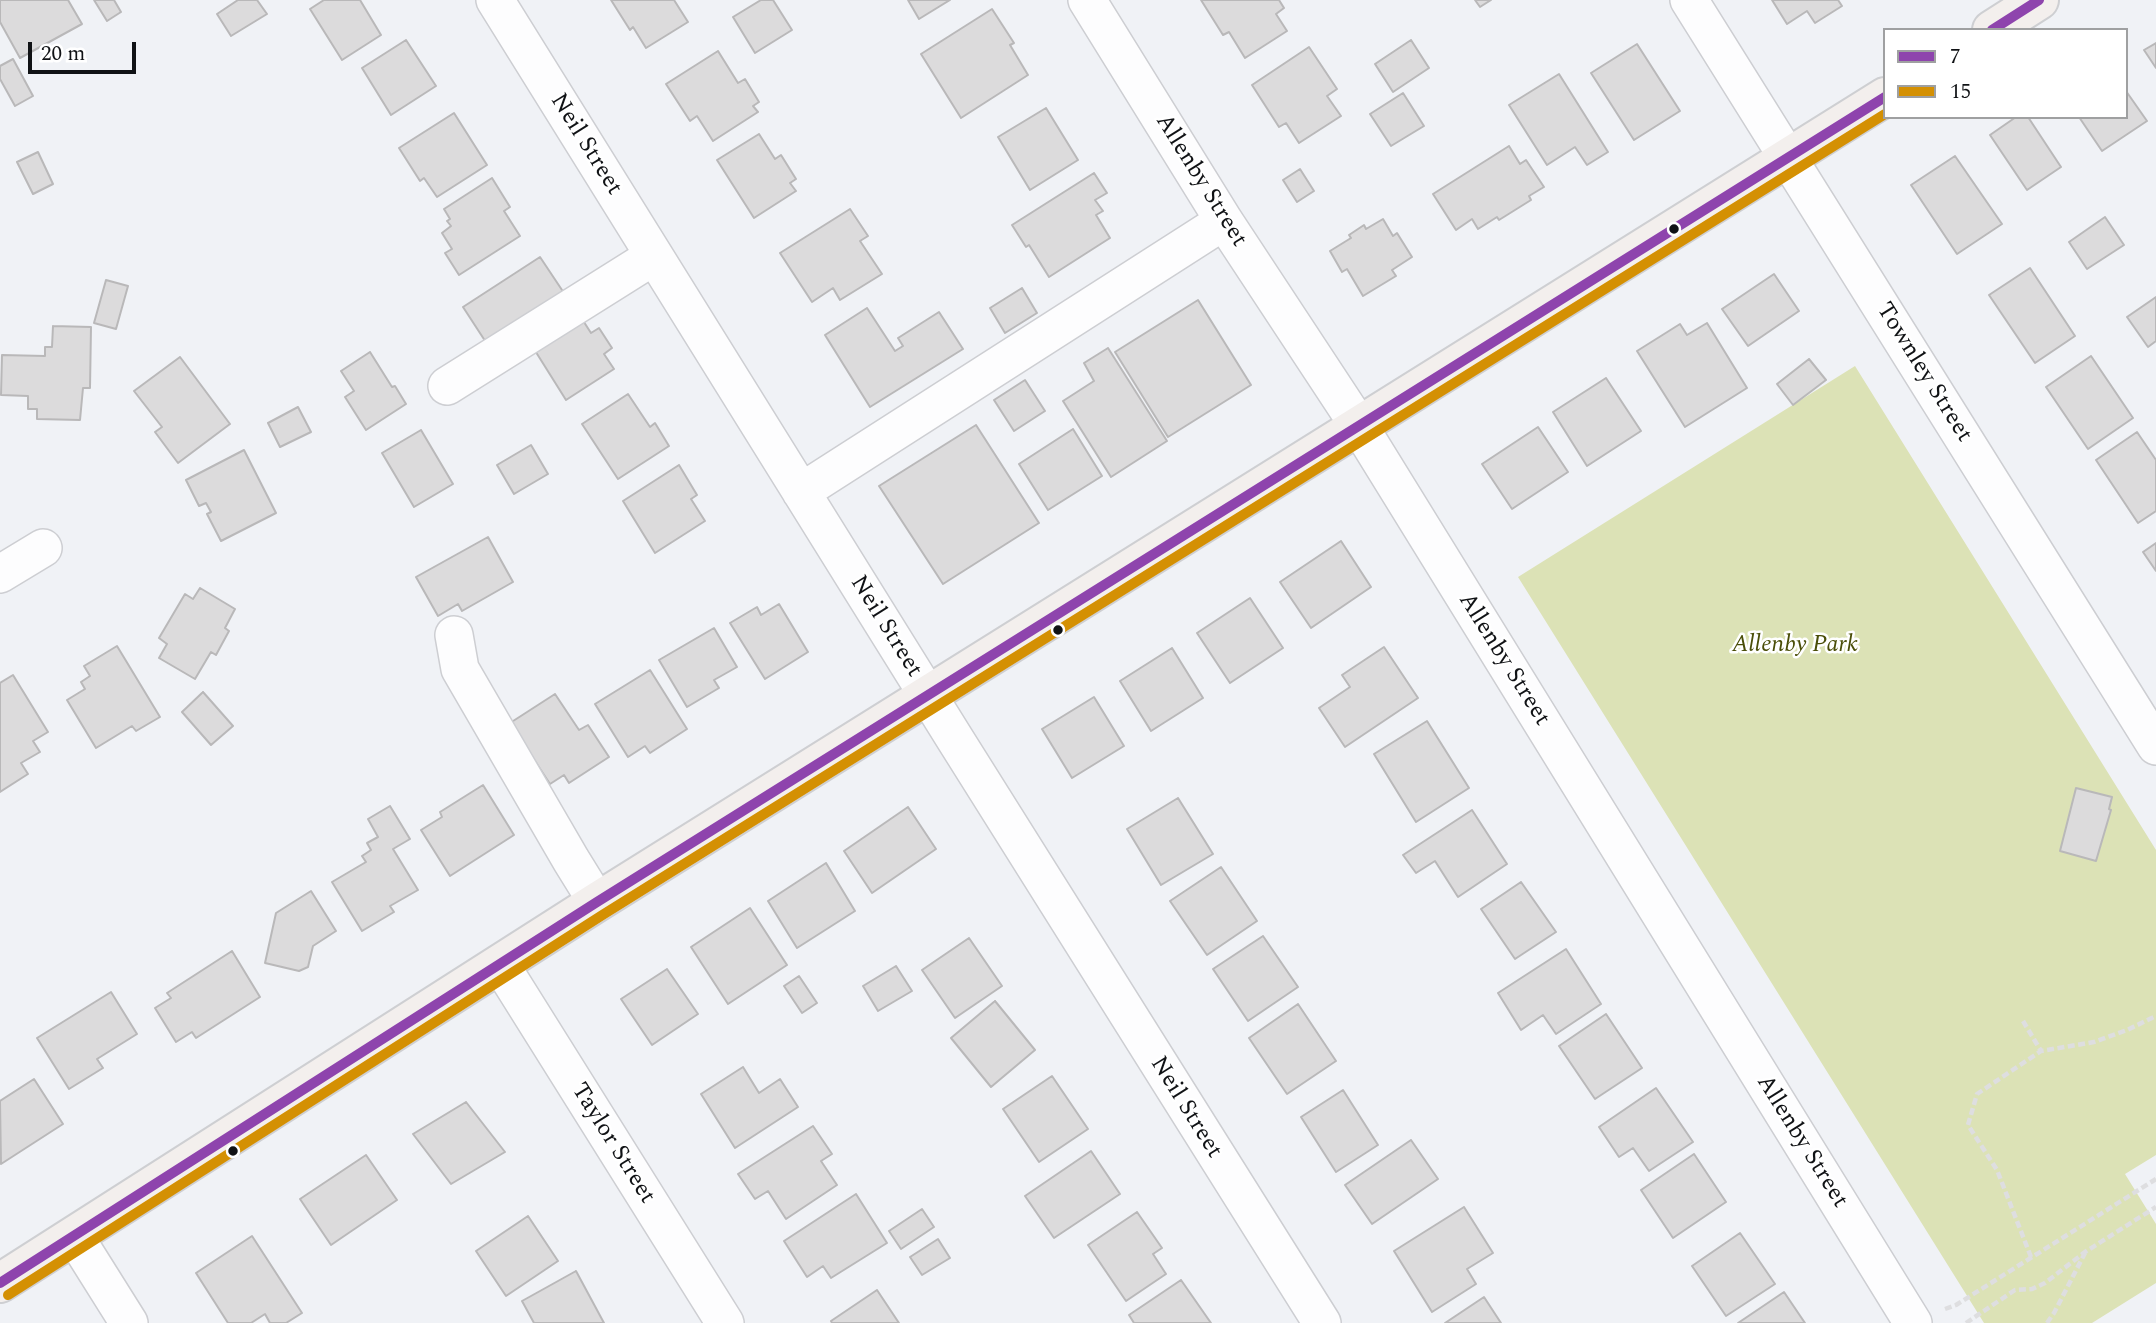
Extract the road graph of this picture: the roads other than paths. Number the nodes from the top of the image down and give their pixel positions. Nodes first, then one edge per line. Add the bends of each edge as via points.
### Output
1 (495, 0) edge
2 (1087, 0) edge
3 (1689, 0) edge
4 (2039, 0) edge
5 (1995, 28) edge
6 (1883, 98) edge
7 (1788, 157) junction
8 (1224, 221) junction
9 (654, 256) junction
10 (447, 386) dead end
11 (1359, 426) junction
12 (801, 492) junction
13 (43, 548) dead end
14 (0, 574) edge
15 (454, 635) dead end
16 (928, 696) junction
17 (2156, 746) edge
18 (597, 902) junction
19 (500, 964) junction
20 (75, 1237) junction
21 (0, 1283) edge
22 (1912, 1322) edge
23 (129, 1323) edge
24 (725, 1323) edge
25 (1322, 1323) edge

1 - 9 street, Neil Street
2 - 8 street, Allenby Street
3 - 7 street, Townley Street
4 - 5 main road
6 - 7 main road
7 - 11 main road
7 - 17 street, Townley Street
8 - 11 street, Allenby Street
8 - 12 street
9 - 10 street
9 - 12 street, Neil Street
11 - 16 main road
11 - 22 street, Allenby Street
12 - 16 street, Neil Street
13 - 14 street
15 - 18 street via 460,669
16 - 18 main road
16 - 25 street, Neil Street
18 - 19 main road
19 - 20 main road
19 - 24 street, Taylor Street
20 - 21 main road
20 - 23 street

